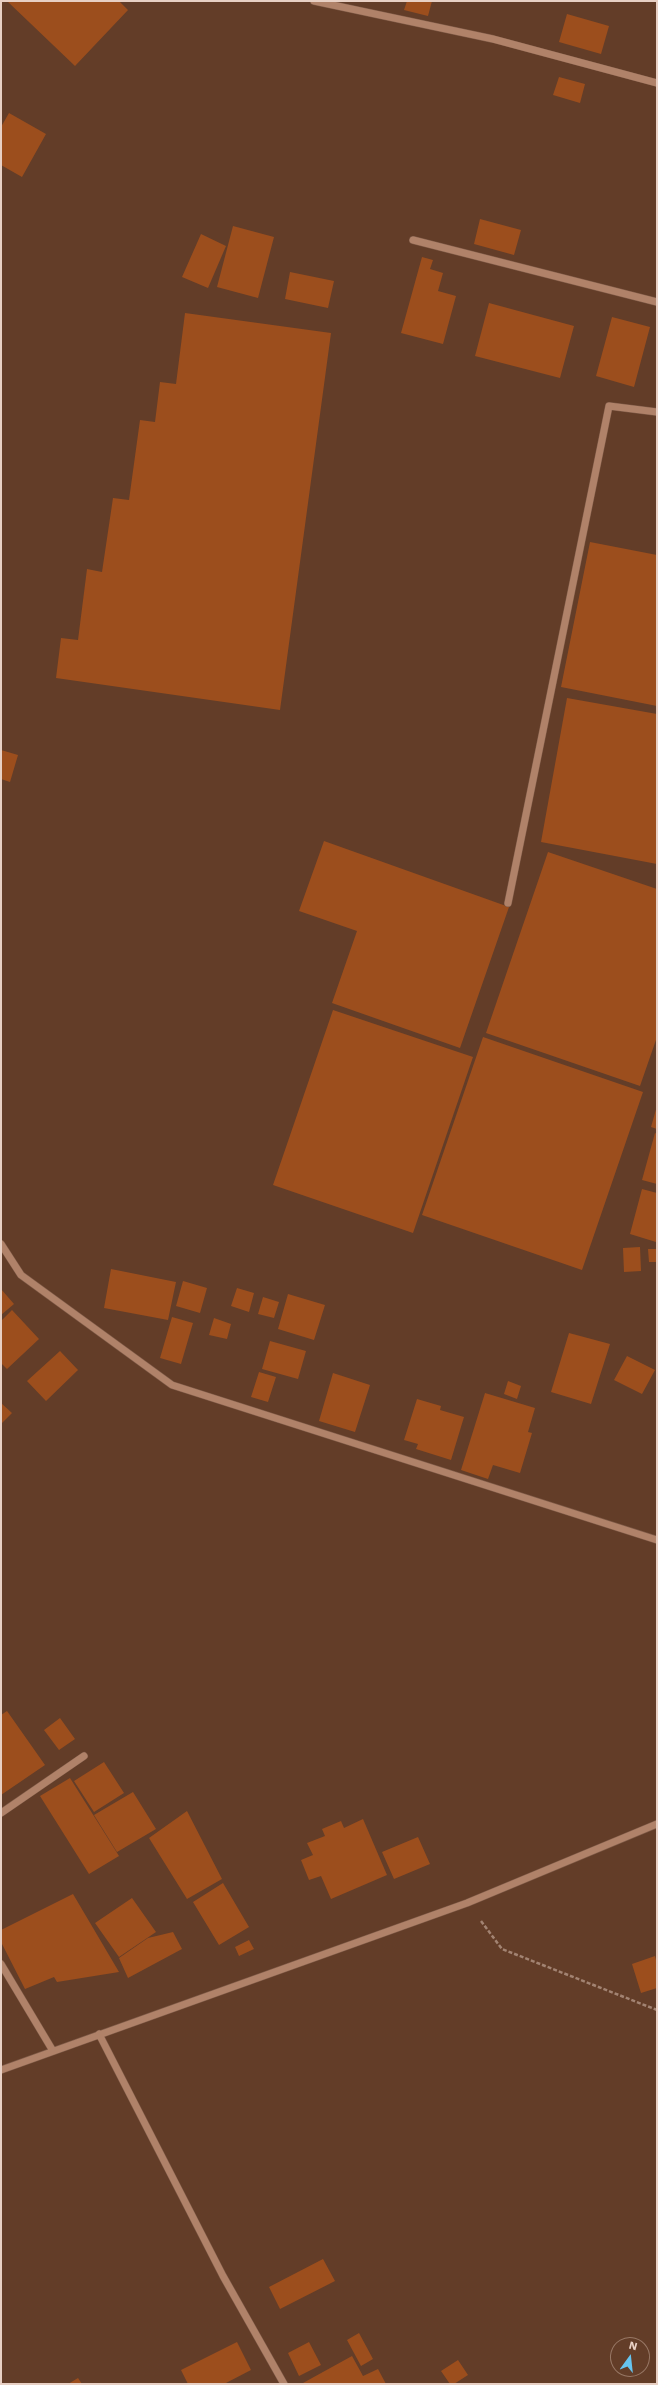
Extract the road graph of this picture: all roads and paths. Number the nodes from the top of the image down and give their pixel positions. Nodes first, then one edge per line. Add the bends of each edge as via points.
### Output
1 (314, 1) edge
2 (657, 83) edge
3 (413, 240) dead end
4 (657, 302) edge
5 (657, 412) edge
6 (508, 903) dead end
7 (1, 1244) edge
8 (657, 1540) edge
9 (84, 1756) dead end
10 (1, 1813) edge
11 (657, 1824) edge
12 (467, 1903) junction
13 (1, 1964) edge
14 (657, 2010) edge
15 (99, 2034) junction
16 (53, 2051) junction
17 (1, 2070) edge
18 (284, 2384) edge

1 - 2 street via 493,39
3 - 4 street
5 - 6 street via 609,406
7 - 8 street via 21,1275 172,1385
9 - 10 street
11 - 12 street
12 - 14 path via 502,1949
12 - 15 street
13 - 16 street
15 - 16 street
15 - 18 street via 222,2276
16 - 17 street

